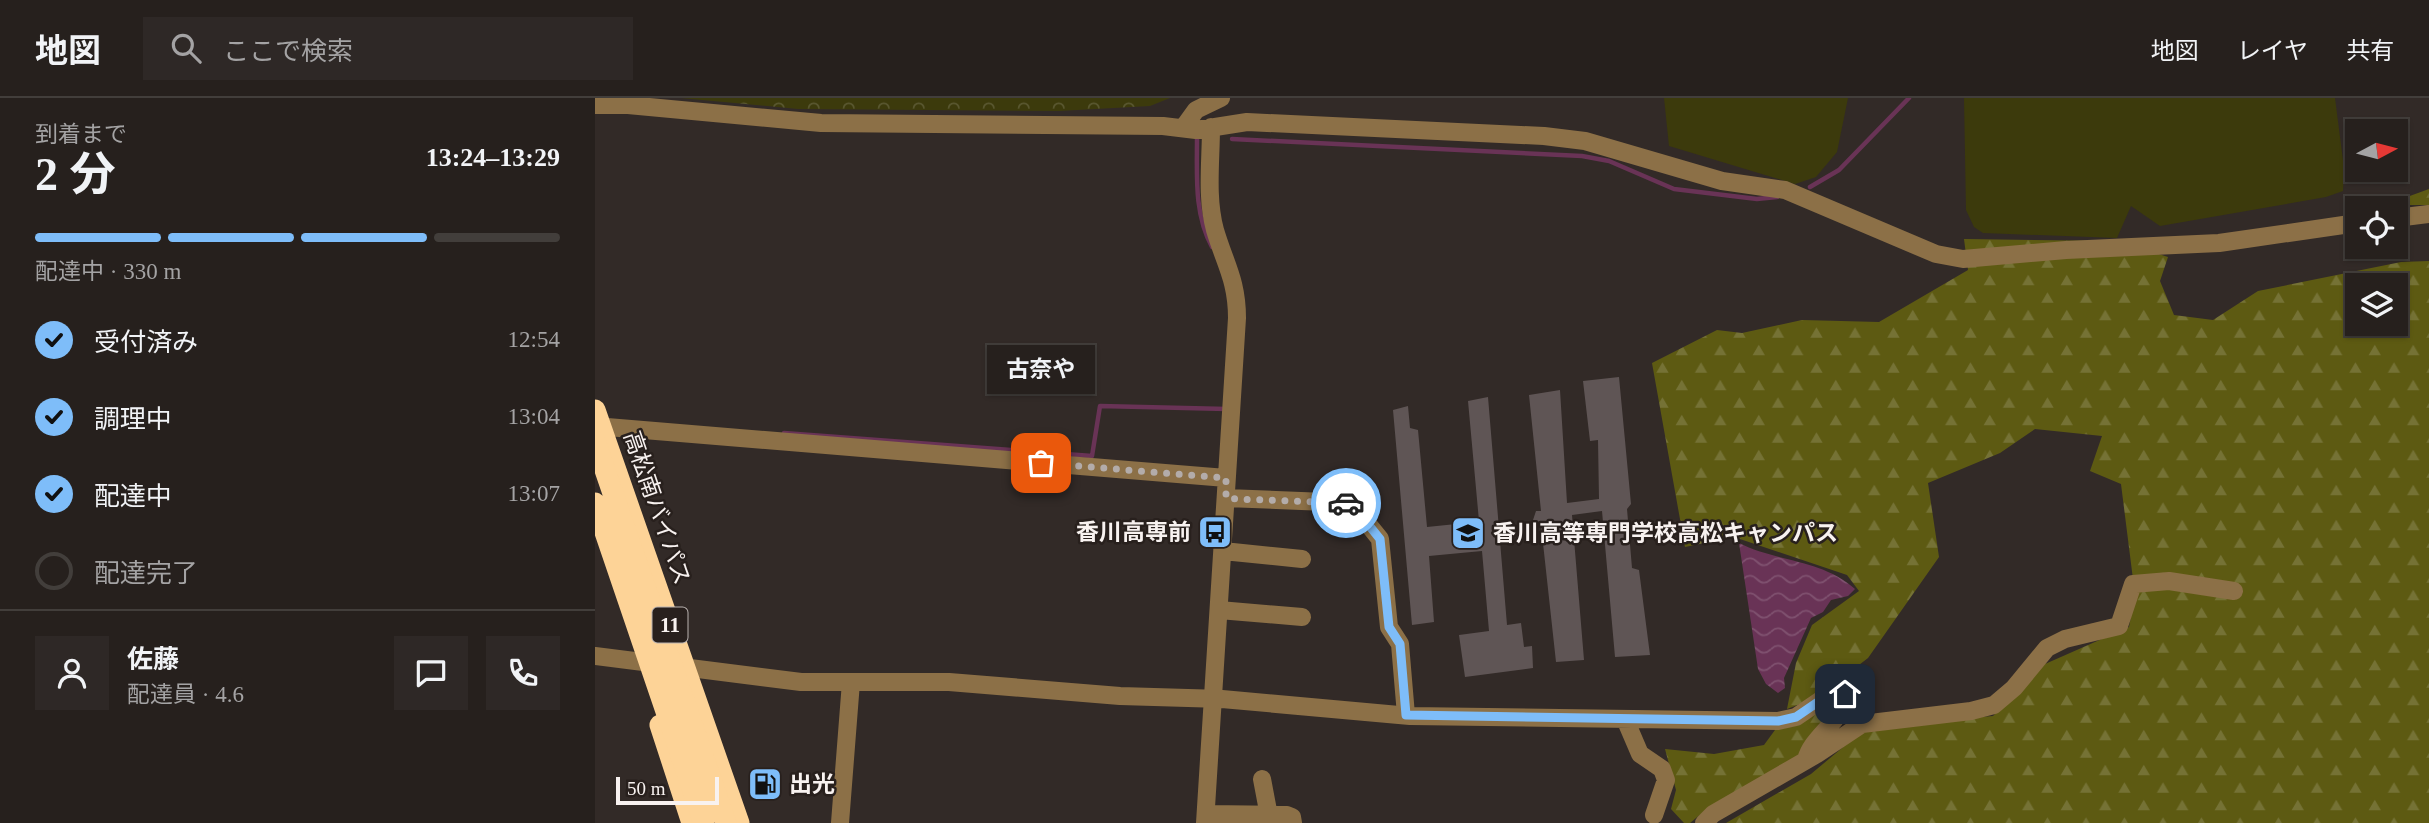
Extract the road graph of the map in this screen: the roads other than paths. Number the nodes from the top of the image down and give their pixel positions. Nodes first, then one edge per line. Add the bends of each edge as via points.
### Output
1 (1221, 98) edge
2 (595, 106) edge
3 (1211, 127) junction
4 (1184, 128) junction
5 (2429, 214) edge
6 (2408, 217) edge
7 (2345, 225) edge
8 (596, 426) edge
9 (1226, 478) junction
10 (1226, 498) junction
11 (595, 503) edge
12 (595, 534) edge
13 (1223, 551) junction
14 (1302, 559) dead end
15 (2234, 591) dead end
16 (1219, 610) junction
17 (1302, 617) dead end
18 (595, 656) edge
19 (639, 660) junction
20 (685, 667) junction
21 (851, 682) junction
22 (1214, 699) junction
23 (1406, 715) junction
24 (1625, 719) junction
25 (1806, 760) junction
26 (1262, 779) dead end
27 (1654, 815) dead end
28 (1269, 816) junction
29 (1206, 818) edge
30 (692, 823) edge
31 (704, 823) edge
32 (726, 823) edge
33 (739, 823) edge
34 (840, 823) edge
35 (1293, 823) edge
36 (1704, 823) edge

1 - 4 street via 1196,110
2 - 4 street via 821,123
3 - 4 street
3 - 7 street via 1247,122 1375,126 1585,141 1722,181 1785,190 1935,254 1963,259 2219,243
3 - 9 street via 1210,205 1237,299
5 - 6 street
8 - 9 street
8 - 20 highway, 高松南バイパス / 11
8 - 32 highway, bridge
9 - 10 street
10 - 13 street
10 - 23 street via 1351,503 1380,539 1389,627 1400,644
11 - 31 highway, bridge
12 - 19 highway, 11
13 - 14 street
13 - 16 street
15 - 25 street via 2169,581 2133,584 2119,626 2047,648 1994,705 1862,724
16 - 17 street
16 - 22 street
18 - 19 street
19 - 20 street
19 - 30 highway, 11
20 - 21 street via 801,682
20 - 33 highway, 高松南バイパス / 11
21 - 22 street via 949,682
21 - 34 street
22 - 23 street
22 - 29 street
23 - 24 street
24 - 25 street via 1778,721 1796,717 1834,691 1841,691 1845,694 1842,709 1810,746
24 - 27 street via 1640,754 1662,769 1666,780
25 - 36 street
26 - 28 street
28 - 29 street
28 - 35 street via 1287,815

